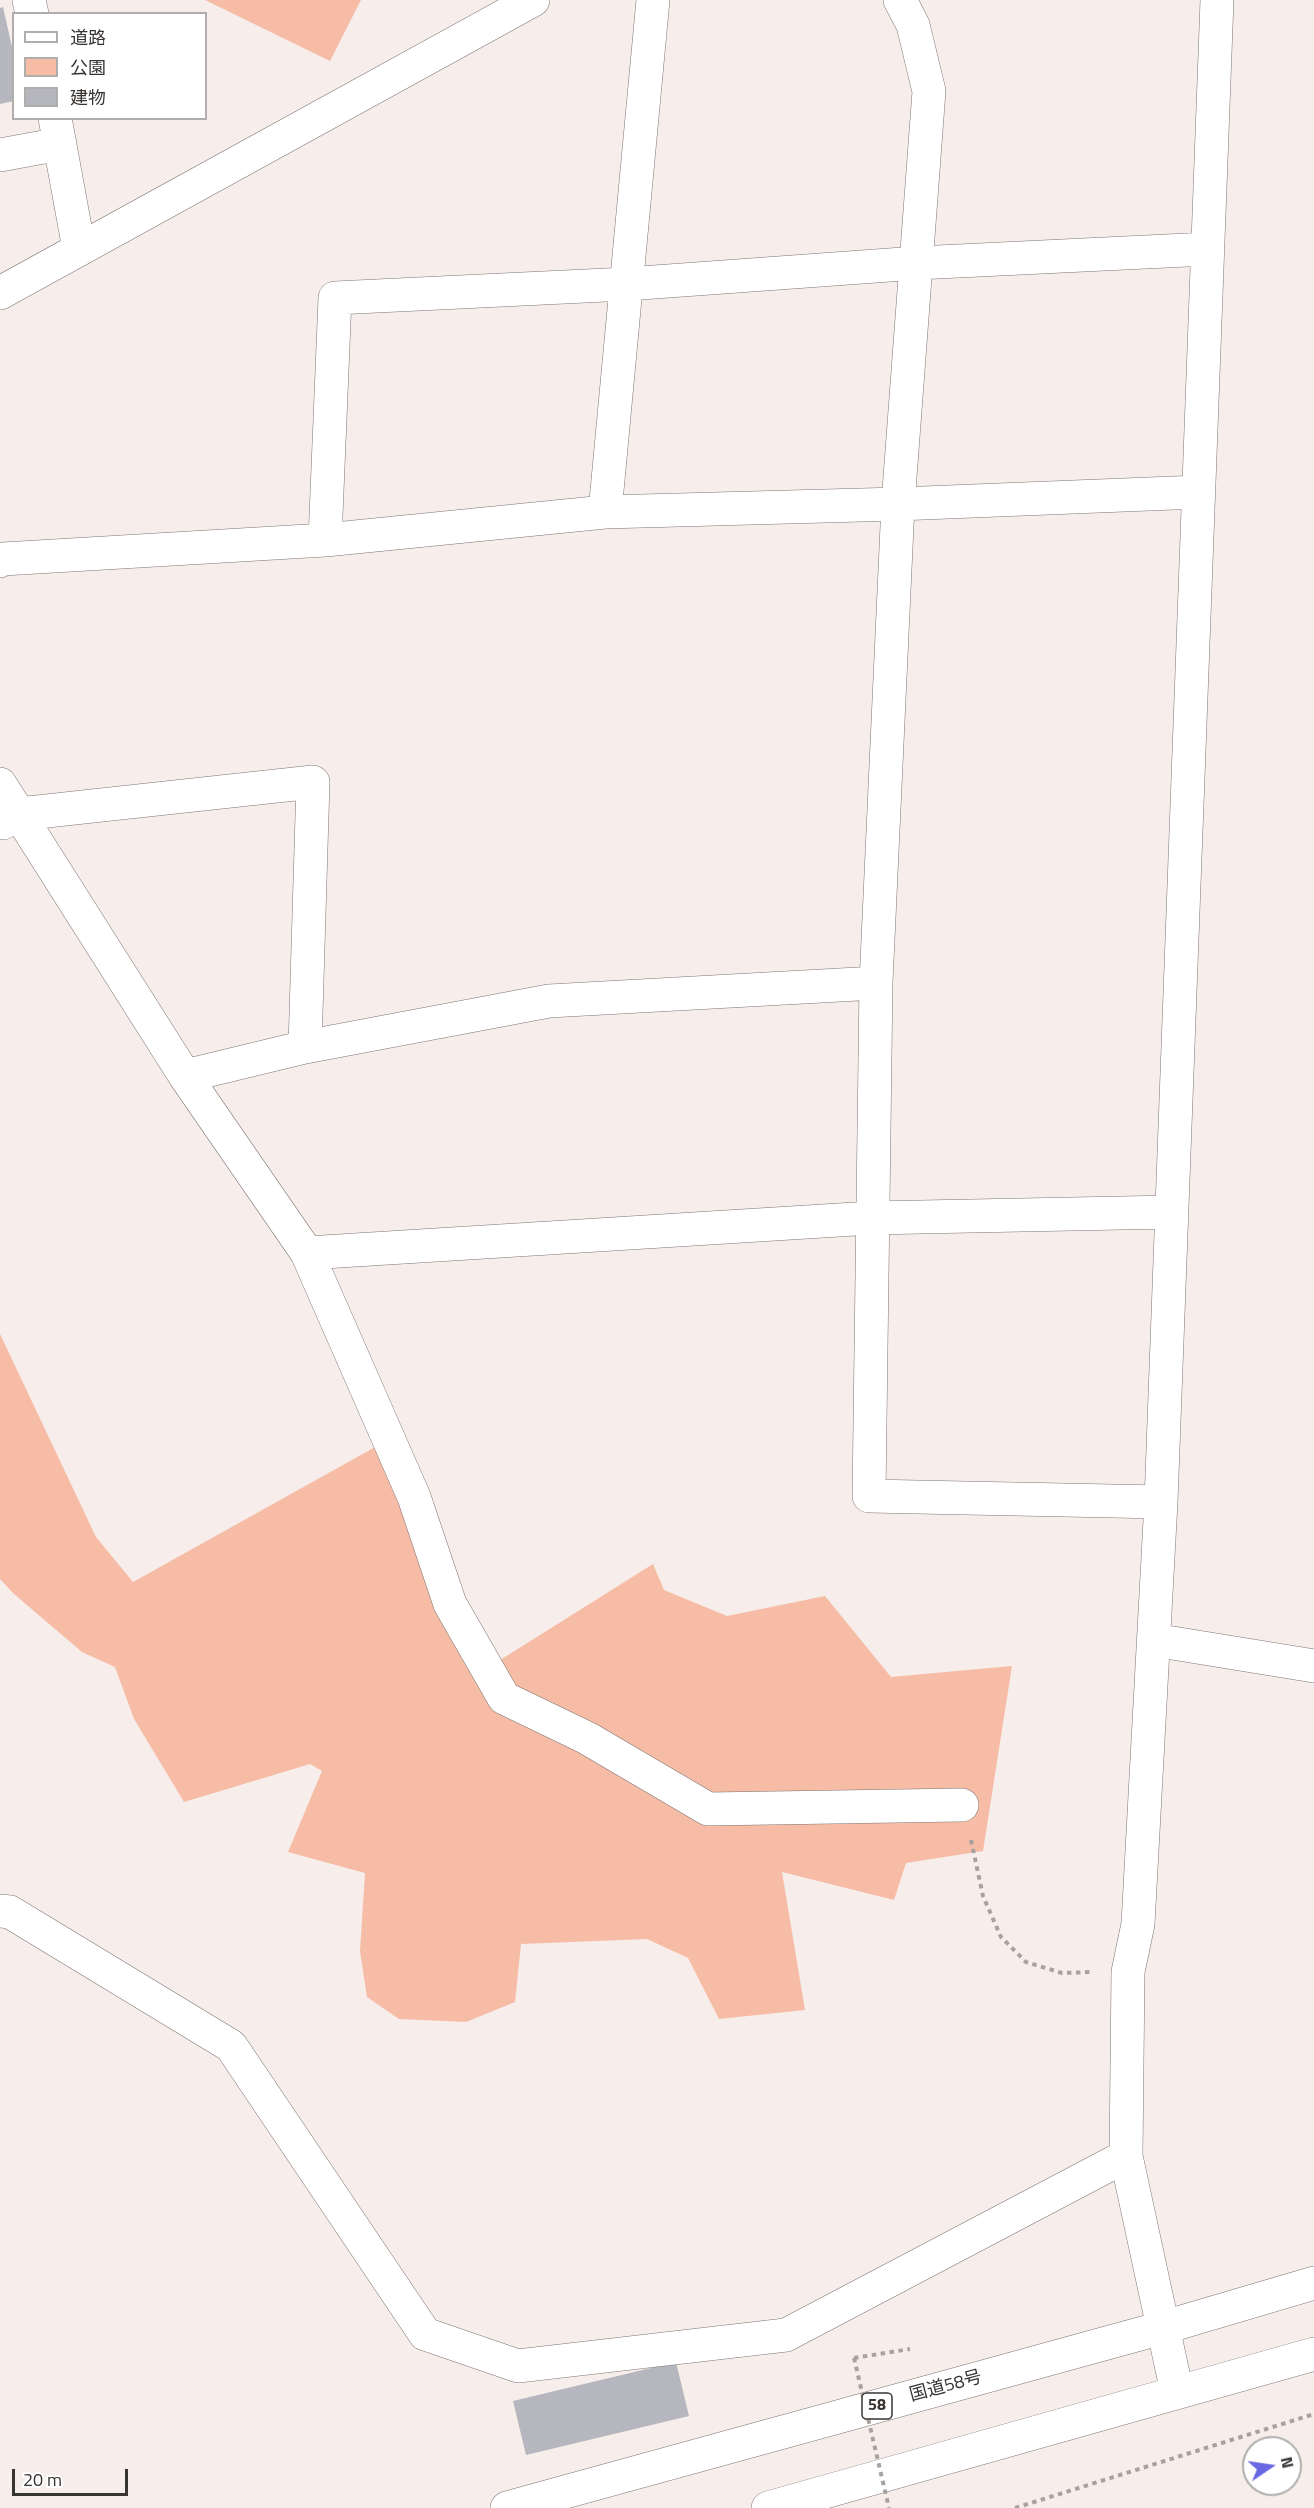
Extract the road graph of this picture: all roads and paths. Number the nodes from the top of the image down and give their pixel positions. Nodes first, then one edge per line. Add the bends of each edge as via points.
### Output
1 (533, 0) edge
2 (653, 0) edge
3 (900, 0) edge
4 (1217, 0) edge
5 (58, 131) edge
6 (0, 155) edge
7 (80, 249) junction
8 (1208, 249) junction
9 (917, 263) junction
10 (627, 284) junction
11 (0, 293) edge
12 (1199, 492) junction
13 (898, 504) junction
14 (605, 512) junction
15 (325, 540) junction
16 (0, 561) edge
17 (0, 784) edge
18 (9, 819) edge
19 (876, 983) junction
20 (305, 1047) junction
21 (185, 1076) junction
22 (1172, 1212) junction
23 (871, 1218) junction
24 (307, 1253) junction
25 (1161, 1502) junction
26 (1154, 1640) junction
27 (1314, 1666) edge
28 (962, 1804) joint
29 (0, 1911) edge
30 (1128, 1972) junction
31 (1126, 2156) junction
32 (1314, 2283) edge
33 (1165, 2327) junction
34 (910, 2349) dead end
35 (1314, 2354) edge
36 (1178, 2392) junction
37 (1314, 2414) edge
38 (507, 2508) edge
39 (768, 2508) edge
40 (889, 2508) edge
41 (1015, 2508) edge

1 - 7 main road
2 - 10 main road
3 - 9 main road via 913,24 929,91
4 - 8 main road
5 - 6 main road
5 - 7 main road
7 - 11 main road
8 - 9 main road
8 - 12 main road
9 - 10 main road
9 - 13 main road
10 - 14 main road
10 - 15 main road via 335,298
12 - 13 main road
12 - 22 main road
13 - 14 main road
13 - 19 main road
14 - 15 main road
15 - 16 main road
17 - 18 main road
18 - 20 main road via 313,782
18 - 21 main road
19 - 20 main road via 549,1001
19 - 23 main road
20 - 21 main road
21 - 24 main road
22 - 23 main road
22 - 25 main road
23 - 24 main road
23 - 25 main road via 869,1496
24 - 28 main road via 414,1497 450,1604 504,1698 587,1738 708,1809
25 - 26 main road
26 - 27 main road
26 - 30 main road via 1138,1924
28 - 30 path via 983,1896 1001,1937 1026,1962 1062,1973
29 - 31 main road via 10,1912 231,2046 425,2334 518,2366 786,2336
30 - 31 main road
31 - 33 main road
32 - 33 main road, 国道58号 / 58
33 - 36 main road
33 - 38 main road, 国道58号 / 58
34 - 40 path, bridge via 854,2358
35 - 36 main road
36 - 39 main road
37 - 41 path

